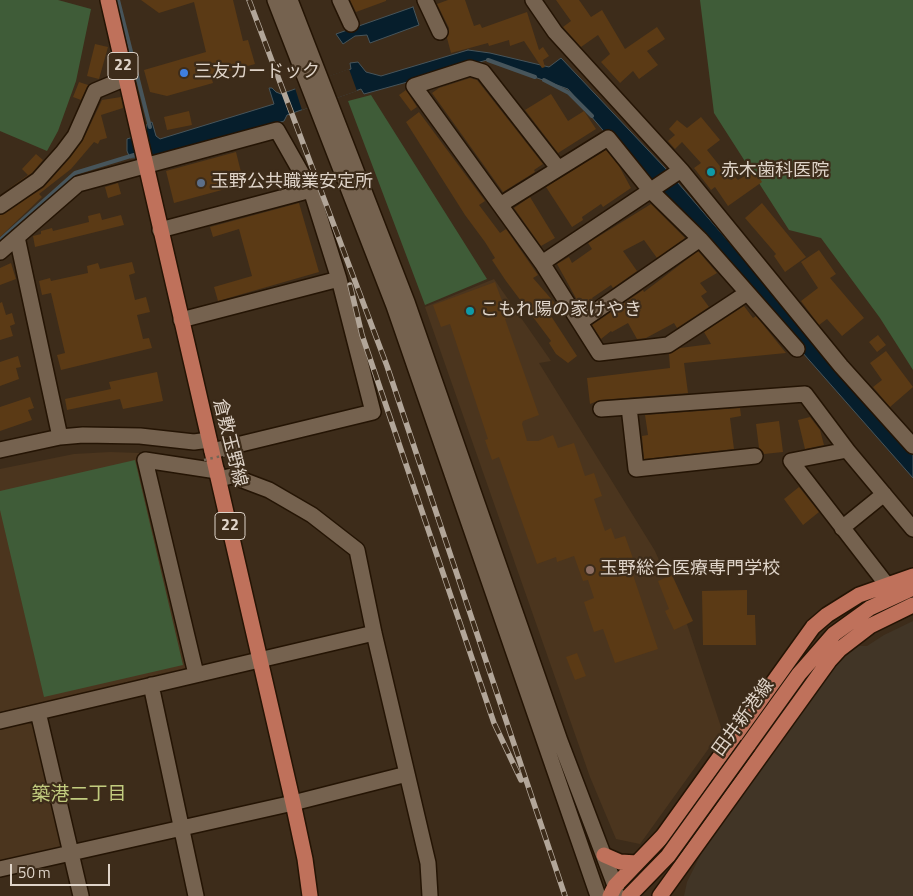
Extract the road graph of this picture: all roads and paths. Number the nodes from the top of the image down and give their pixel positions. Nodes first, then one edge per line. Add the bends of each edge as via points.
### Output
1 (108, 0) edge
2 (274, 0) edge
3 (290, 0) edge
4 (340, 0) edge
5 (425, 0) edge
6 (533, 0) edge
7 (351, 24) dead end
8 (440, 32) dead end
9 (126, 78) junction
10 (314, 81) junction
11 (322, 103) junction
12 (144, 161) junction
13 (558, 168) junction
14 (681, 170) junction
15 (311, 190) junction
16 (650, 190) junction
17 (500, 205) junction
18 (0, 206) edge
19 (160, 230) junction
20 (16, 237) junction
21 (700, 239) junction
22 (0, 252) edge
23 (542, 263) junction
24 (339, 279) junction
25 (748, 293) junction
26 (181, 320) junction
27 (580, 322) junction
28 (797, 349) dead end
29 (629, 407) junction
30 (601, 409) dead end
31 (60, 437) junction
32 (913, 446) edge
33 (0, 450) edge
34 (847, 450) junction
35 (208, 451) junction
36 (755, 456) dead end
37 (227, 458) dead end
38 (218, 475) junction
39 (884, 494) junction
40 (842, 528) junction
41 (913, 528) edge
42 (913, 576) edge
43 (887, 585) junction
44 (913, 588) edge
45 (913, 605) edge
46 (374, 633) junction
47 (259, 660) junction
48 (196, 674) junction
49 (151, 685) junction
50 (38, 712) junction
51 (0, 721) edge
52 (407, 774) junction
53 (293, 803) junction
54 (182, 828) junction
55 (71, 852) junction
56 (604, 855) junction
57 (637, 863) junction
58 (0, 869) edge
59 (615, 893) edge
60 (81, 896) edge
61 (196, 896) edge
62 (310, 896) edge
63 (430, 896) edge
64 (598, 896) edge
65 (629, 896) edge
66 (660, 896) edge

1 - 9 main road, 倉敷玉野線 / 22
2 - 10 street
3 - 10 street
4 - 7 street
5 - 8 street
6 - 14 street via 555,32 594,77
9 - 12 main road, 倉敷玉野線 / 22
9 - 18 street via 95,91 75,136 63,152 38,180
10 - 11 street
11 - 56 street via 413,320 556,732
11 - 64 street
12 - 15 street via 277,130
12 - 19 main road, 倉敷玉野線 / 22
12 - 20 street via 78,184
13 - 16 street via 608,138
13 - 17 street
13 - 17 street via 483,72 470,68 414,86
14 - 16 street
14 - 32 street via 841,366
15 - 19 street
15 - 24 street
16 - 21 street
16 - 23 street
17 - 23 street
19 - 26 main road, 倉敷玉野線 / 22
20 - 22 street
20 - 31 street
21 - 25 street
21 - 27 street
23 - 27 street
24 - 26 street
24 - 35 street via 373,412
25 - 27 street via 668,346 599,353
25 - 28 street
26 - 35 main road, 倉敷玉野線 / 22
29 - 30 street
29 - 34 street via 805,394
29 - 36 street via 636,469
31 - 33 street
31 - 35 street via 111,434 194,442
34 - 39 street
34 - 40 street via 791,461
35 - 37 path, bridge
35 - 38 main road, 倉敷玉野線 / 22
38 - 46 street via 232,476 269,490 312,515 357,550
38 - 47 main road, 倉敷玉野線 / 22
38 - 48 street via 145,460
39 - 40 street
39 - 41 street
40 - 43 street
42 - 43 main road
43 - 57 main road via 853,599 813,627 663,836
44 - 65 main road, 田井新港線, bridge via 870,608 834,634 799,674 668,856
45 - 66 main road via 870,626 829,661
46 - 47 street
46 - 52 street
47 - 48 street
47 - 53 main road, 倉敷玉野線 / 22
48 - 49 street
49 - 50 street
49 - 54 street
50 - 51 street
50 - 55 street
52 - 53 street
52 - 63 street via 428,863
53 - 54 street
53 - 62 main road, 倉敷玉野線 / 22 via 306,859
54 - 55 street
54 - 61 street
55 - 58 street
55 - 60 street
56 - 57 main road via 620,862
56 - 59 street
57 - 59 main road

